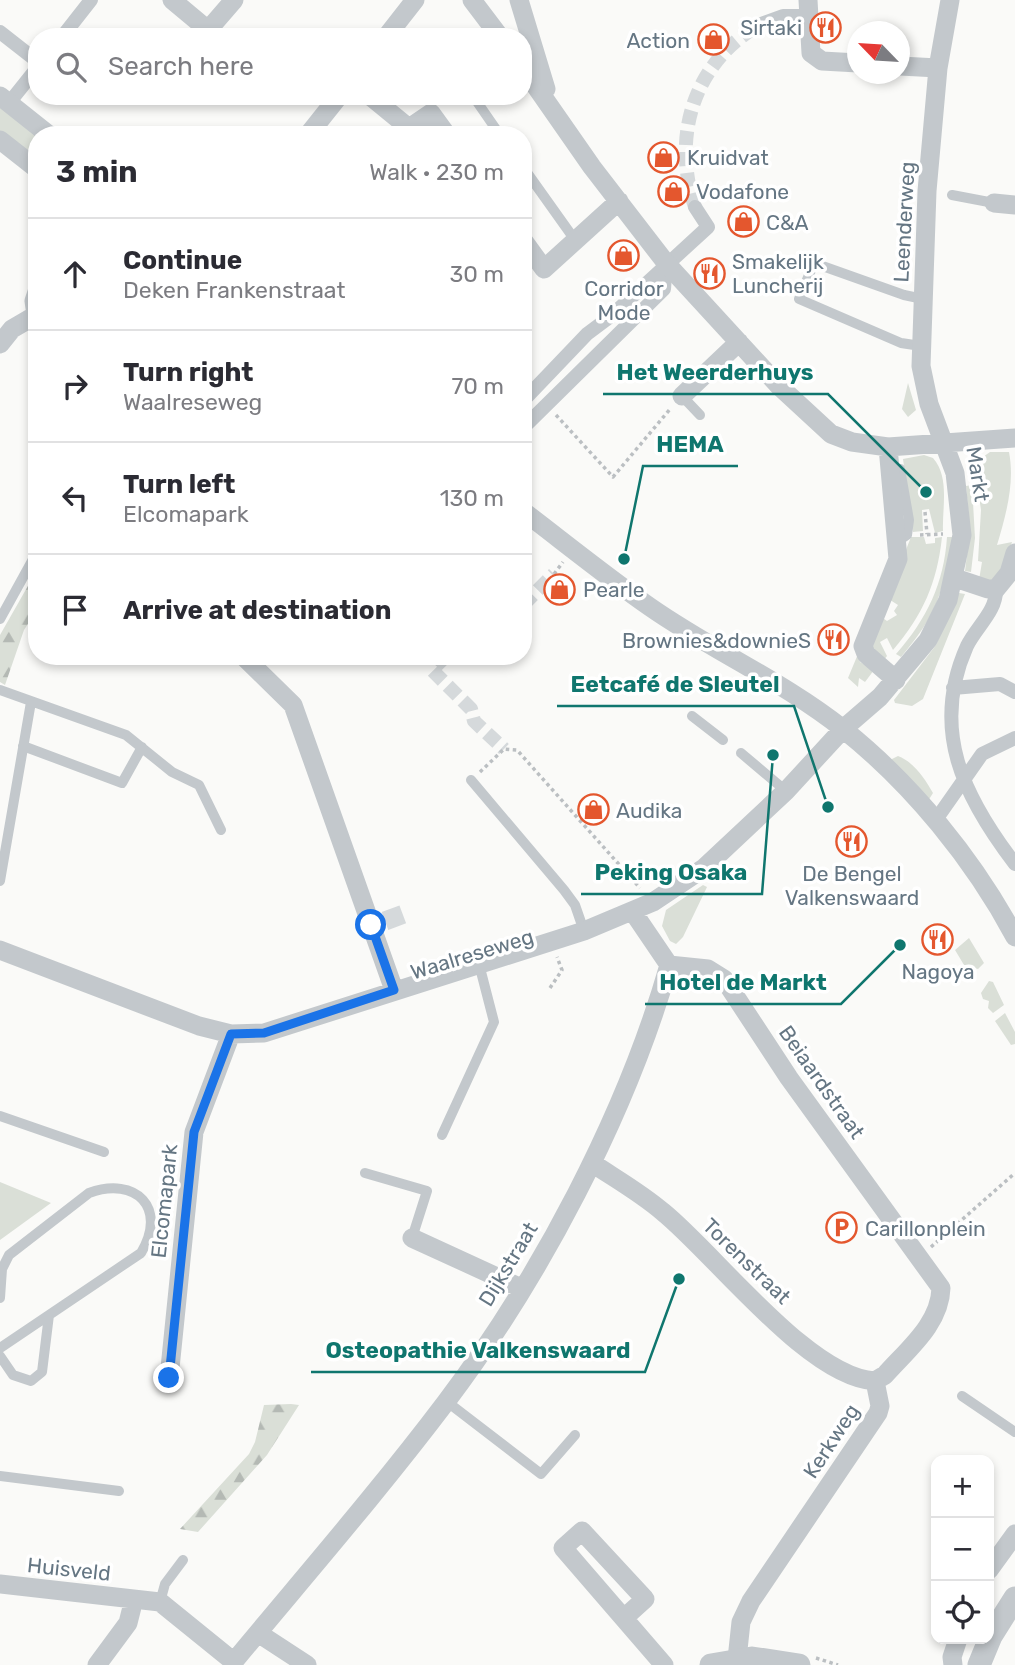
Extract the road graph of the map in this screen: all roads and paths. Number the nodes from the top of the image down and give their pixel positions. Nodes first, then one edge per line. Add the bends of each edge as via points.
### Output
1 (91, 0) edge
2 (172, 0) edge
3 (234, 0) edge
4 (415, 0) edge
5 (472, 0) edge
6 (519, 0) edge
7 (950, 0) edge
8 (808, 8) edge
9 (761, 24) tunnel mouth
10 (69, 28) edge
11 (200, 28) edge
12 (209, 28) edge
13 (393, 28) edge
14 (493, 28) edge
15 (528, 28) edge
16 (0, 32) edge
17 (532, 42) edge
18 (28, 54) edge
19 (847, 62) edge
20 (910, 67) edge
21 (938, 68) junction
22 (28, 77) edge
23 (532, 80) edge
24 (4, 100) edge
25 (331, 105) edge
26 (381, 105) edge
27 (479, 105) edge
28 (552, 107) junction
29 (37, 126) edge
30 (315, 126) edge
31 (407, 126) edge
32 (412, 126) edge
33 (440, 126) edge
34 (494, 126) edge
35 (0, 140) edge
36 (28, 162) edge
37 (532, 180) edge
38 (952, 195) dead end
39 (619, 201) junction
40 (994, 203) joint
41 (1015, 205) edge
42 (695, 207) tunnel mouth
43 (575, 240) junction
44 (532, 252) edge
45 (666, 263) junction
46 (923, 299) junction
47 (28, 320) edge
48 (739, 342) junction
49 (0, 344) edge
50 (921, 346) junction
51 (558, 362) junction
52 (579, 374) junction
53 (532, 387) edge
54 (682, 396) junction
55 (547, 405) junction
56 (700, 415) dead end
57 (532, 420) edge
58 (1015, 438) edge
59 (945, 443) junction
60 (888, 447) junction
61 (925, 512) dead end
62 (532, 518) edge
63 (927, 534) junction
64 (962, 535) junction
65 (902, 539) junction
66 (1015, 553) edge
67 (28, 568) edge
68 (955, 578) junction
69 (996, 589) junction
70 (0, 619) edge
71 (252, 665) edge
72 (896, 680) junction
73 (953, 688) junction
74 (0, 690) edge
75 (1015, 692) edge
76 (31, 702) junction
77 (692, 716) dead end
78 (843, 729) junction
79 (1015, 738) edge
80 (723, 740) dead end
81 (23, 746) junction
82 (142, 747) junction
83 (741, 753) dead end
84 (965, 777) junction
85 (471, 780) joint
86 (786, 791) junction
87 (935, 821) junction
88 (221, 830) dead end
89 (1015, 864) edge
90 (0, 881) edge
91 (653, 902) junction
92 (633, 912) junction
93 (584, 930) junction
94 (1015, 937) edge
95 (0, 950) edge
96 (555, 951) dead end
97 (479, 964) junction
98 (668, 965) junction
99 (550, 988) dead end
100 (394, 990) junction
101 (231, 1034) junction
102 (0, 1116) edge
103 (442, 1135) dead end
104 (104, 1152) dead end
105 (592, 1163) junction
106 (365, 1173) dead end
107 (1015, 1173) edge
108 (412, 1238) joint
109 (919, 1258) junction
110 (521, 1288) junction
111 (0, 1298) edge
112 (49, 1315) junction
113 (0, 1348) edge
114 (0, 1356) edge
115 (169, 1378) dead end
116 (875, 1381) junction
117 (962, 1396) dead end
118 (446, 1401) junction
119 (1015, 1432) edge
120 (575, 1435) dead end
121 (0, 1476) edge
122 (119, 1491) dead end
123 (1015, 1534) edge
124 (183, 1560) dead end
125 (994, 1563) edge
126 (0, 1584) edge
127 (1015, 1598) edge
128 (134, 1599) junction
129 (160, 1602) junction
130 (624, 1618) dead end
131 (1015, 1623) edge
132 (258, 1633) junction
133 (956, 1644) edge
134 (737, 1659) junction
135 (981, 1661) edge
136 (232, 1663) edge
137 (97, 1665) edge
138 (307, 1665) edge
139 (664, 1665) edge
140 (711, 1665) edge
141 (799, 1665) edge
142 (953, 1665) edge

1 - 10 street
2 - 11 street
3 - 12 street
4 - 13 street
5 - 14 street
6 - 15 street
7 - 21 street, Leenderweg
8 - 9 street
8 - 19 street via 810,49 816,59
16 - 18 street
17 - 28 street
20 - 21 street
21 - 46 street, Leenderweg
22 - 24 street
23 - 28 street
24 - 29 street
25 - 30 street
26 - 31 street
27 - 34 lane
28 - 39 street
32 - 33 street via 431,113
35 - 36 street
37 - 43 lane
38 - 40 lane
39 - 43 street
39 - 45 street
40 - 41 street
42 - 45 street via 708,227
43 - 44 street via 544,269
45 - 48 street
45 - 51 street
45 - 52 street via 664,289
46 - 50 street, Leenderweg
46 - 50 lane via 814,263 799,299 901,343
47 - 49 street via 12,329
48 - 54 street
48 - 60 street via 831,434
50 - 59 street, Leenderweg via 923,383
51 - 52 street
51 - 53 street
52 - 55 street
54 - 55 path via 613,477
54 - 56 lane
55 - 57 street
58 - 59 street, Markt
59 - 60 street
59 - 64 street, Markt via 957,482
60 - 65 street
61 - 63 path
62 - 78 street via 650,607
63 - 64 path
63 - 65 path
64 - 68 street, Markt
65 - 72 street via 863,646
66 - 69 street via 1009,573
67 - 70 lane
68 - 69 street
68 - 72 street, Markt via 940,621
69 - 73 street via 993,605 969,642
71 - 100 street via 293,705 378,923
72 - 78 street, Markt
73 - 75 street via 1000,684
73 - 84 street via 951,744
74 - 76 lane
76 - 81 lane
76 - 82 lane via 126,735
77 - 80 lane
78 - 86 street, Waalreseweg
78 - 87 street
79 - 84 street via 982,754
81 - 82 lane via 122,783
81 - 90 lane
82 - 88 lane via 172,772 199,785
83 - 86 lane
84 - 87 street
84 - 89 street via 989,830
85 - 91 path via 504,750 517,751
85 - 93 lane via 564,890
86 - 91 street, Waalreseweg via 704,868
87 - 94 street via 993,898
91 - 92 street, Waalreseweg
92 - 93 street, Waalreseweg
92 - 98 street
93 - 97 street, Waalreseweg
95 - 101 street, Waalreseweg
96 - 99 path via 562,970
97 - 100 street, Waalreseweg
97 - 103 lane via 494,1022
98 - 105 street, Dijkstraat via 620,1104
98 - 109 street, Beiaardstraat via 708,969 724,979
100 - 101 street, Waalreseweg via 264,1033
101 - 115 street, Elcomapark via 194,1132
102 - 104 lane
105 - 110 street, Dijkstraat
105 - 116 street, Torenstraat via 663,1212 811,1349 859,1380
106 - 108 lane via 427,1191
107 - 109 path
108 - 110 street
109 - 116 street via 940,1288 940,1304 933,1321
110 - 118 street, Dijkstraat
111 - 112 lane via 2,1269 9,1255 89,1193 122,1188 136,1193 147,1204 152,1220 141,1253
112 - 113 lane
112 - 114 lane via 42,1372 31,1381 13,1375
116 - 134 street, Kerkweg via 878,1413 751,1601 740,1622
117 - 119 lane
118 - 120 lane via 541,1474
118 - 132 street, Dijkstraat
121 - 122 lane
123 - 125 street
124 - 129 lane via 165,1584
126 - 128 street, Huisveld
127 - 135 street via 990,1636
128 - 129 street, Huisveld
128 - 137 street, Huisveld via 128,1623
129 - 136 street
130 - 139 street
131 - 135 street
132 - 136 street, Dijkstraat
132 - 138 street
133 - 142 street
134 - 140 street
134 - 141 street

